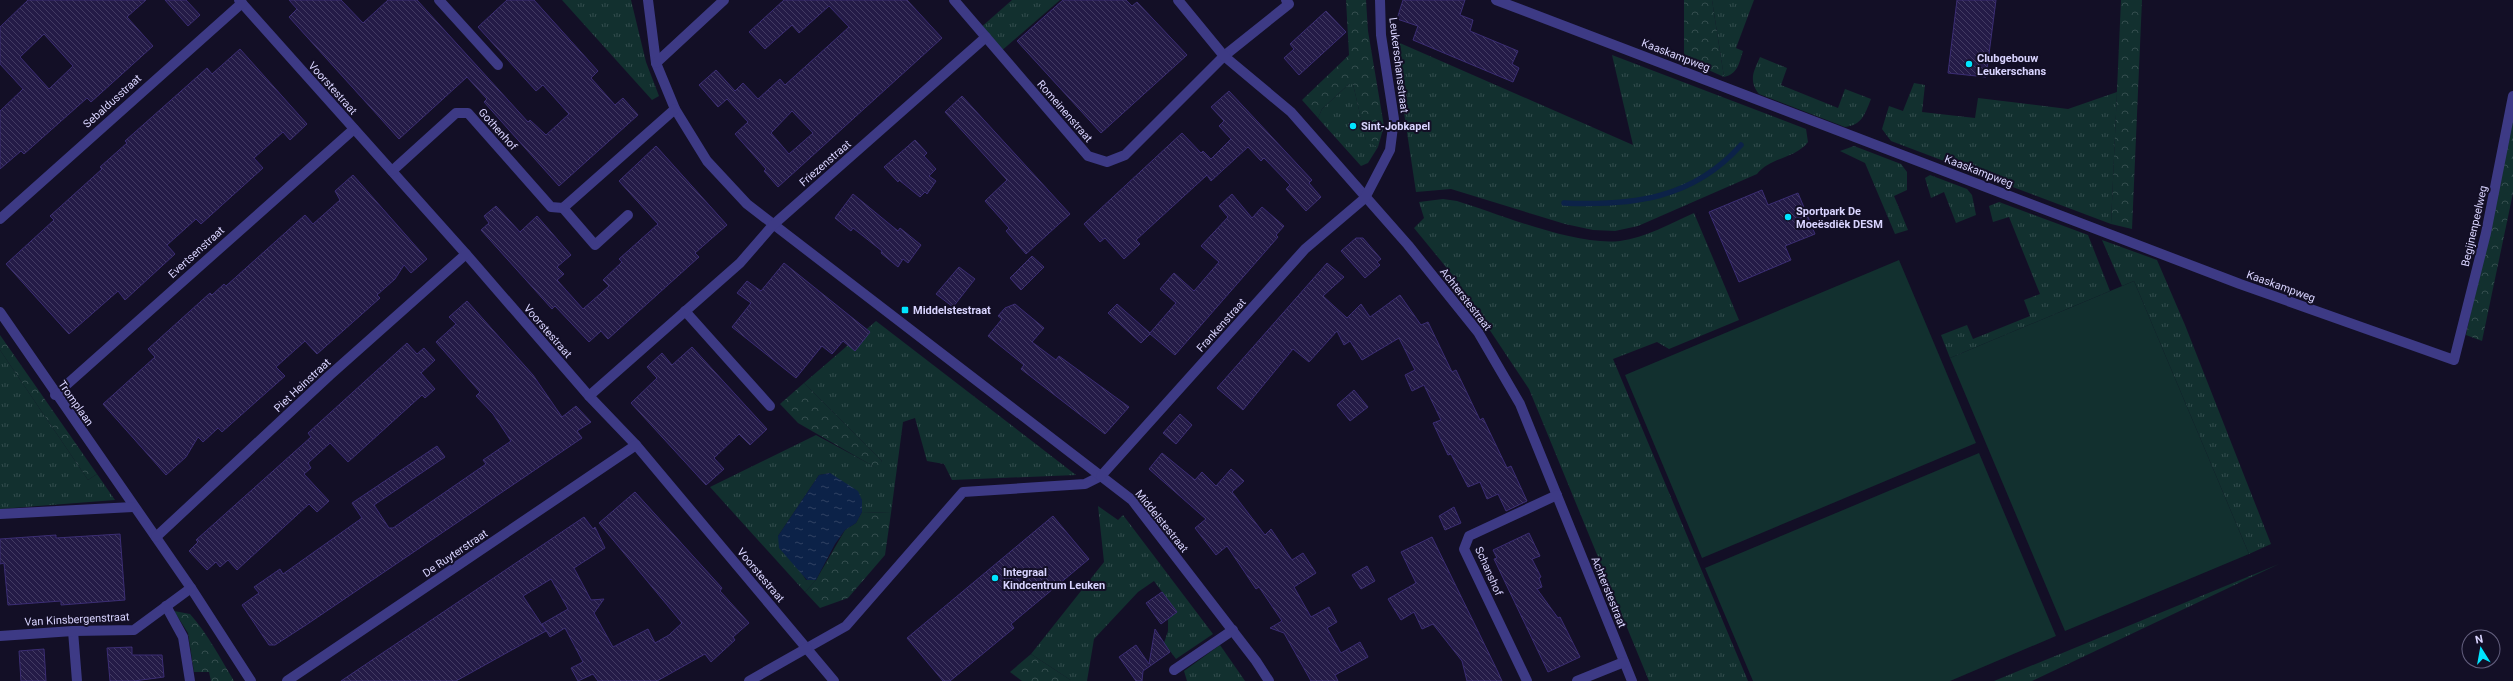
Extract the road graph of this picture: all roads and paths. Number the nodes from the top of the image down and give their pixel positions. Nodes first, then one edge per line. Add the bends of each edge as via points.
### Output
1 (439, 0) edge
2 (648, 0) edge
3 (724, 0) edge
4 (954, 0) edge
5 (1178, 0) edge
6 (1286, 0) edge
7 (1380, 0) edge
8 (1496, 0) edge
9 (240, 2) edge
10 (986, 37) junction
11 (1224, 56) junction
12 (656, 63) junction
13 (498, 65) dead end
14 (2513, 96) edge
15 (675, 109) junction
16 (354, 129) junction
17 (392, 172) junction
18 (1365, 198) junction
19 (563, 208) junction
20 (628, 216) dead end
21 (0, 219) edge
22 (773, 225) junction
23 (466, 254) junction
24 (685, 311) junction
25 (0, 312) edge
26 (2454, 360) joint
27 (55, 394) junction
28 (588, 396) junction
29 (770, 406) dead end
30 (636, 445) junction
31 (1101, 476) junction
32 (1557, 495) junction
33 (133, 507) junction
34 (0, 514) edge
35 (156, 537) junction
36 (191, 588) junction
37 (166, 606) junction
38 (1232, 630) junction
39 (73, 631) junction
40 (0, 636) edge
41 (807, 648) junction
42 (1624, 662) junction
43 (1174, 670) dead end
44 (77, 681) edge
45 (190, 681) edge
46 (251, 681) edge
47 (287, 681) edge
48 (749, 681) edge
49 (834, 681) edge
50 (1269, 681) edge
51 (1527, 681) edge
52 (1577, 681) edge
53 (1632, 681) edge

1 - 13 street
2 - 12 street, Middelstestraat
3 - 12 street
4 - 10 street, Romeinenstraat
5 - 11 street, Achterstestraat
6 - 11 street, Romeinenstraat via 1289,4
7 - 18 street, Leukerschansstraat via 1382,42 1394,119 1390,150
8 - 26 street, Kaaskampweg via 2240,284
9 - 16 street, Voorstestraat
9 - 21 street, Sebaldusstraat
10 - 11 street, Romeinenstraat via 1088,156 1107,162 1126,155
10 - 22 street, Friezenstraat
11 - 18 street, Achterstestraat via 1291,112
12 - 15 street, Middelstestraat
14 - 26 street, Begijnenpeelweg via 2486,233
15 - 19 street
15 - 22 street, Middelstestraat via 707,161 747,204
16 - 17 street, Voorstestraat
16 - 27 street, Evertsenstraat
17 - 19 street, Gothenhof via 456,113 468,113 551,207
17 - 23 street, Voorstestraat
18 - 31 street, Frankenstraat via 1305,249
18 - 32 street, Achterstestraat via 1408,245 1478,332 1520,404
19 - 20 street, Gothenhof via 595,245
22 - 24 street, Friezenstraat via 740,263
22 - 31 street, Middelstestraat
23 - 28 street, Voorstestraat
23 - 35 street, Piet Heinstraat via 330,375
24 - 28 street, Friezenstraat
24 - 29 street
25 - 27 street, Tromplaan
27 - 33 street, Tromplaan
28 - 30 street, Voorstestraat
30 - 41 street, Voorstestraat
30 - 47 street, De Ruyterstraat
31 - 38 street, Middelstestraat via 1132,500
31 - 41 street via 1084,484 963,492 846,626
32 - 42 street, Achterstestraat
32 - 51 street, Schanshof via 1469,536 1464,550
33 - 34 street
33 - 35 street, Tromplaan
35 - 36 street, Tromplaan
36 - 37 street, Van Kinsbergenstraat
36 - 46 street, Tromplaan
37 - 39 street, Van Kinsbergenstraat via 134,630
37 - 45 street via 183,637
38 - 43 street
38 - 50 street, Middelstestraat
39 - 40 street, Van Kinsbergenstraat
39 - 44 street
41 - 48 street
41 - 49 street, Voorstestraat
42 - 52 street
42 - 53 street, Achterstestraat

